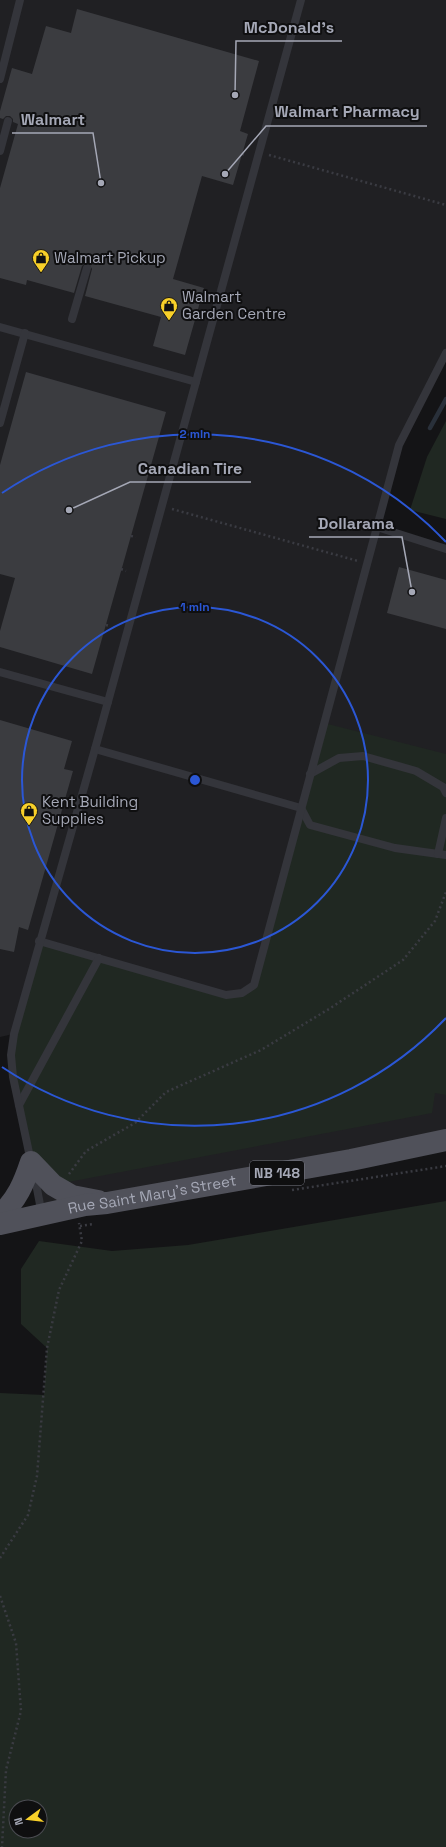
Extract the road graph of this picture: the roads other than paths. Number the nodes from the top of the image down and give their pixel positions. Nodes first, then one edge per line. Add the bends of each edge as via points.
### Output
1 (20, 0) edge
2 (301, 0) edge
3 (0, 79) edge
4 (8, 121) dead end
5 (0, 152) edge
6 (87, 268) dead end
7 (72, 319) dead end
8 (0, 326) edge
9 (25, 333) junction
10 (446, 353) edge
11 (196, 382) junction
12 (0, 423) edge
13 (376, 526) junction
14 (446, 549) edge
15 (0, 672) edge
16 (108, 702) junction
17 (95, 749) junction
18 (310, 774) junction
19 (446, 793) edge
20 (301, 808) junction
21 (446, 818) edge
22 (442, 854) edge
23 (39, 941) junction
24 (99, 958) junction
25 (20, 1105) junction
26 (446, 1140) edge
27 (31, 1162) junction
28 (107, 1203) junction
29 (0, 1215) edge
30 (42, 1216) junction
31 (0, 1224) edge

1 - 3 lane
2 - 11 lane
4 - 5 lane
6 - 7 lane
8 - 9 lane
9 - 11 lane
9 - 12 lane
10 - 13 lane via 399,445
11 - 16 lane
13 - 14 lane
13 - 18 lane
15 - 16 lane
16 - 17 lane
17 - 20 lane
17 - 23 lane
18 - 19 lane via 339,758 363,756 416,771 444,786
18 - 20 lane
20 - 22 lane via 310,825 395,848
20 - 24 lane via 254,985 242,993 226,995
21 - 22 lane
23 - 24 lane
23 - 25 lane via 14,1034 11,1055
24 - 25 lane
25 - 27 lane
26 - 28 main road, Rue Saint Mary's Street / NB 148 via 351,1160
27 - 28 main road via 53,1185 72,1196
27 - 29 main road via 21,1190
27 - 30 lane
28 - 30 main road, Rue Saint Mary's Street / NB 148 via 85,1205
30 - 31 main road, Rue Saint Mary's Street / NB 148

